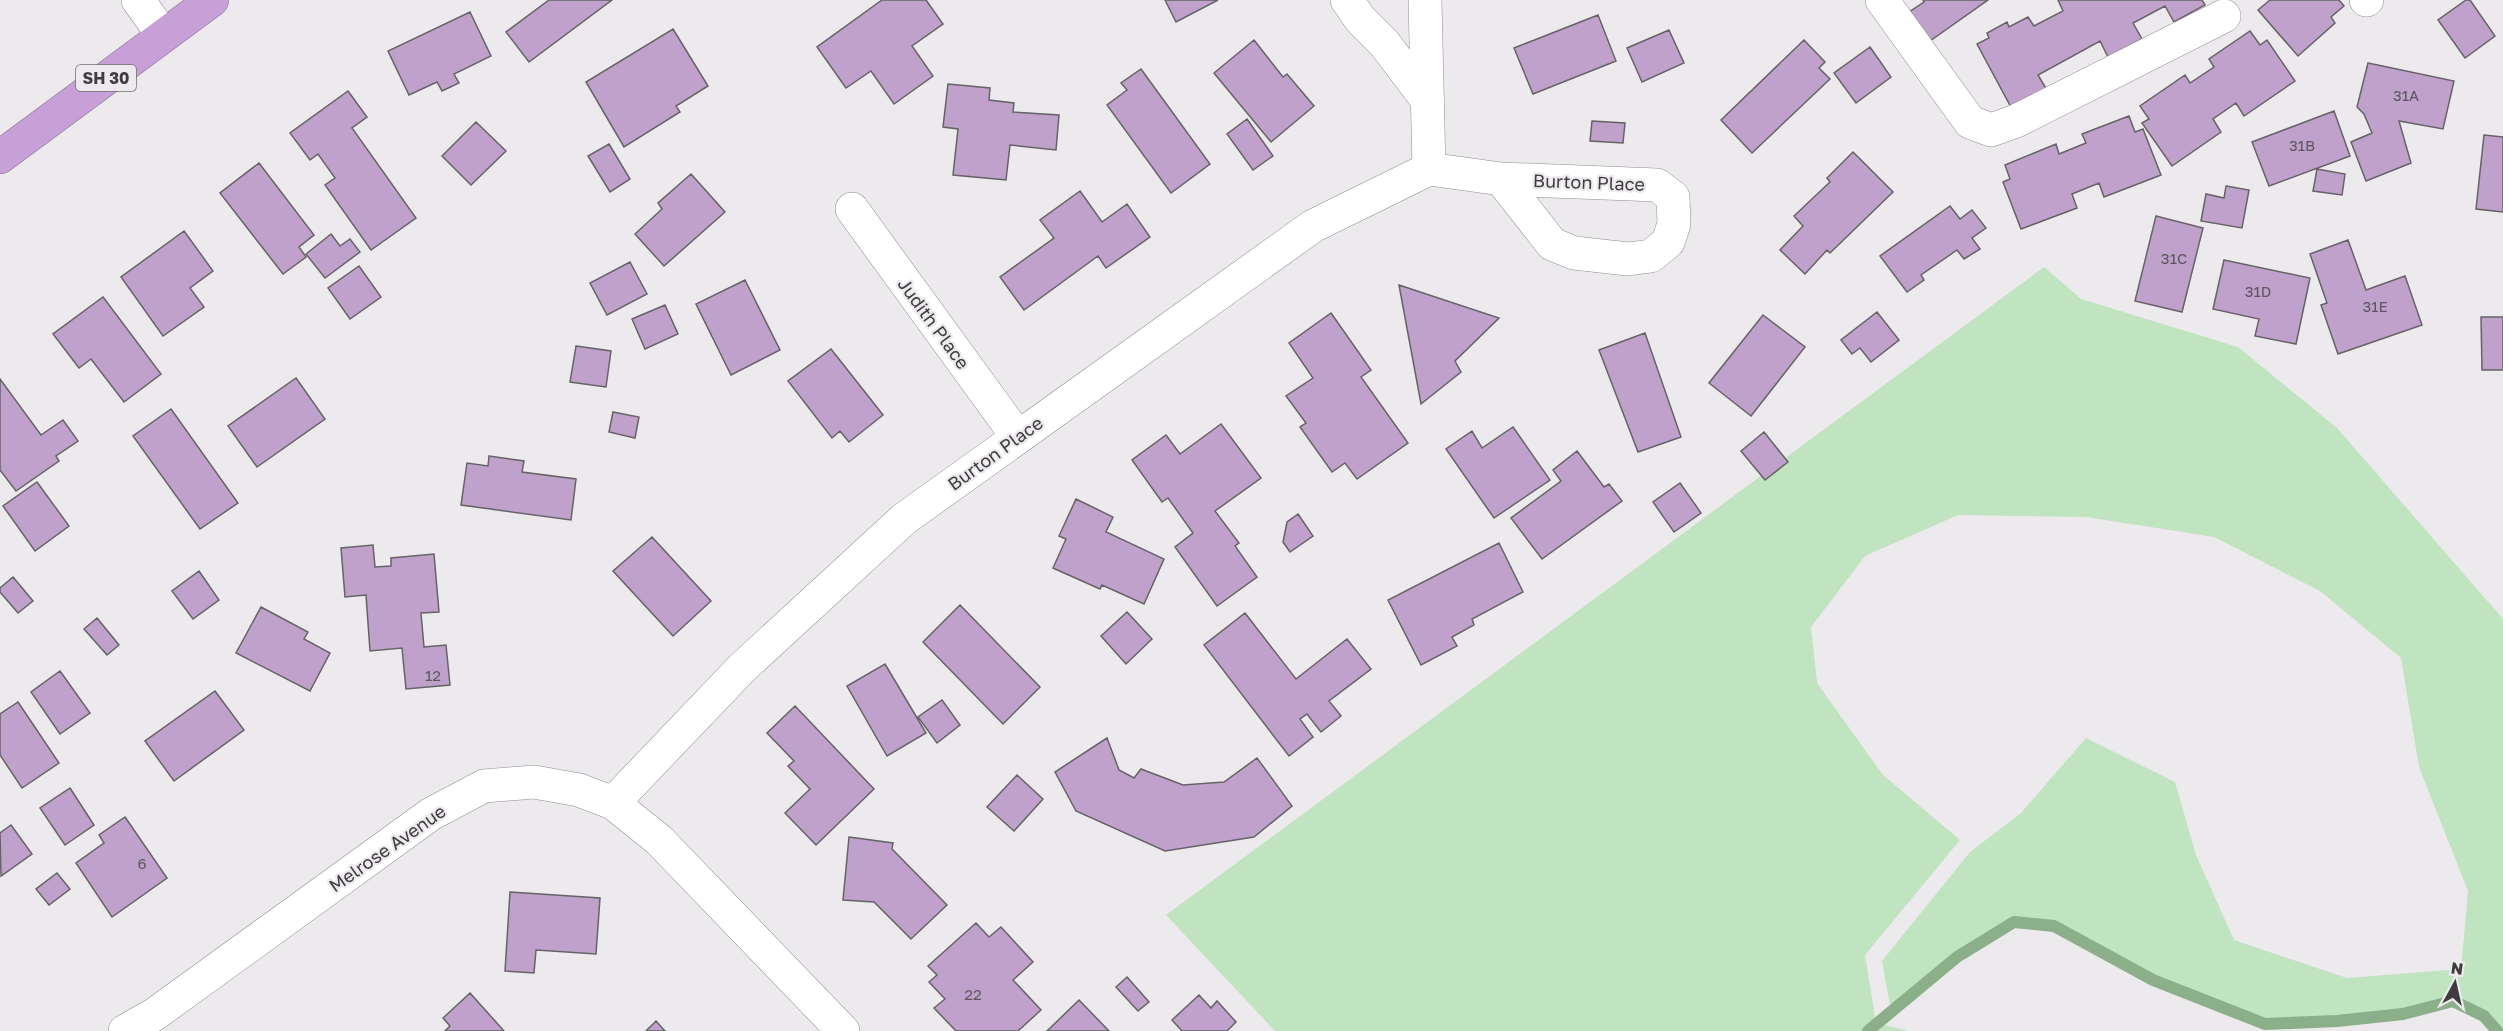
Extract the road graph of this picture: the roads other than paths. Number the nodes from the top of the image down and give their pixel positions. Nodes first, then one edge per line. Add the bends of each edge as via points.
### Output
1 (138, 0) edge
2 (212, 0) edge
3 (1347, 0) edge
4 (1425, 0) edge
5 (1882, 0) edge
6 (2224, 16) dead end
7 (163, 35) junction
8 (1428, 101) junction
9 (0, 157) edge
10 (1429, 169) junction
11 (1501, 179) junction
12 (852, 209) dead end
13 (1017, 436) junction
14 (613, 803) junction
15 (125, 1031) edge
16 (843, 1031) edge

1 - 7 street
2 - 7 highway, SH 30
3 - 8 street
4 - 8 street
5 - 6 street via 1970,122 1990,130 2016,122
7 - 9 highway, SH 30
8 - 10 street
10 - 11 street, Burton Place
10 - 13 street, Burton Place via 1313,226
11 - 11 street, Burton Place via 1657,185 1673,197 1674,224 1668,242 1651,256 1628,260 1574,253 1552,244
12 - 13 street, Judith Place
13 - 14 street, Burton Place via 904,519 742,668
14 - 15 street, Melrose Avenue via 579,790 534,782 484,786 431,814 155,1014
14 - 16 street, Melrose Avenue via 659,840

